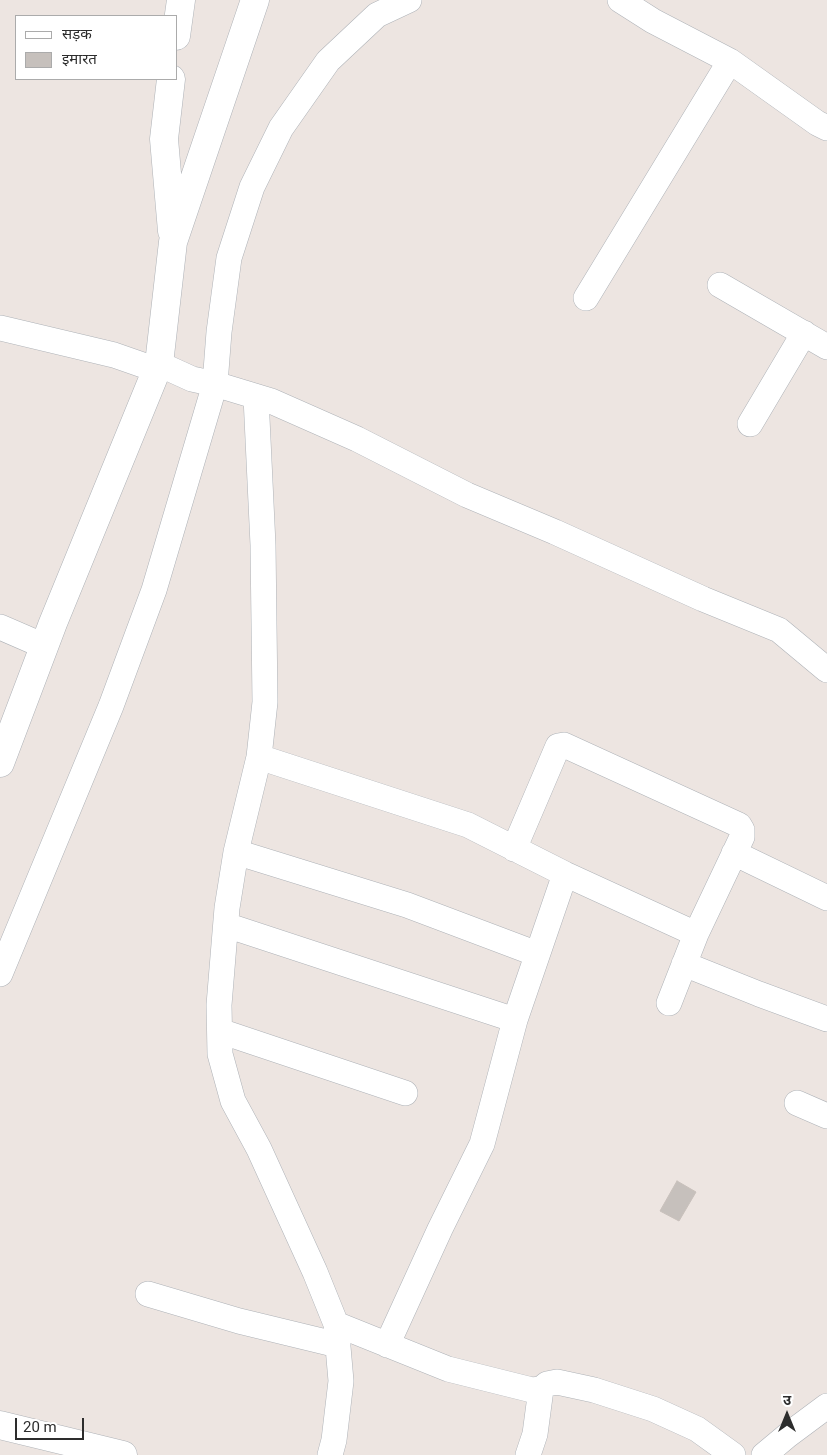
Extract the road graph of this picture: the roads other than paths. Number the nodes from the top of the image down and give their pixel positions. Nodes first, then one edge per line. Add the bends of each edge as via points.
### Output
1 (181, 0) edge
2 (254, 0) edge
3 (409, 0) edge
4 (620, 0) edge
5 (178, 22) edge
6 (730, 61) junction
7 (171, 80) edge
8 (827, 128) edge
9 (173, 242) junction
10 (720, 285) dead end
11 (586, 298) dead end
12 (0, 328) edge
13 (804, 333) junction
14 (827, 347) edge
15 (158, 367) junction
16 (215, 384) junction
17 (256, 397) junction
18 (750, 424) dead end
19 (0, 627) edge
20 (44, 646) junction
21 (827, 670) edge
22 (259, 757) junction
23 (0, 763) edge
24 (514, 849) junction
25 (236, 852) junction
26 (734, 854) junction
27 (565, 874) junction
28 (827, 898) edge
29 (226, 925) junction
30 (696, 934) junction
31 (537, 954) junction
32 (684, 964) junction
33 (0, 974) edge
34 (669, 1003) dead end
35 (827, 1019) edge
36 (515, 1020) junction
37 (220, 1031) junction
38 (405, 1093) dead end
39 (797, 1103) dead end
40 (827, 1116) edge
41 (148, 1294) dead end
42 (337, 1334) junction
43 (387, 1344) junction
44 (541, 1389) junction
45 (827, 1406) edge
46 (0, 1425) edge
47 (109, 1453) edge
48 (330, 1455) edge
49 (528, 1455) edge
50 (733, 1455) edge
51 (764, 1455) edge

1 - 5 street
2 - 9 street
3 - 16 street via 377,15 328,61 281,128 252,187 229,258
4 - 6 street
6 - 8 street
6 - 11 street
7 - 9 street via 164,139
9 - 15 street
10 - 13 street
12 - 15 street
13 - 14 street
13 - 18 street
15 - 16 street
15 - 20 street
16 - 17 street
16 - 33 street via 154,590 107,715
17 - 21 street via 357,439 467,494 779,630
17 - 22 street via 266,702
19 - 20 street
20 - 23 street
22 - 24 street via 468,826
22 - 25 street
24 - 26 street via 558,746 564,745 739,825 742,837
24 - 27 street
25 - 29 street
25 - 31 street via 406,905
26 - 28 street
26 - 30 street
27 - 30 street
27 - 31 street
29 - 36 street
29 - 37 street
30 - 32 street
31 - 36 street
32 - 34 street
32 - 35 street
36 - 43 street via 482,1144
37 - 38 street
37 - 42 street via 220,1054 234,1101 315,1272
39 - 40 street
41 - 42 street via 239,1321
42 - 43 street
42 - 48 street via 341,1381
43 - 44 street via 448,1369 532,1390
44 - 49 street via 535,1434
44 - 50 street via 557,1382 653,1408 697,1429
45 - 51 street
46 - 47 street

